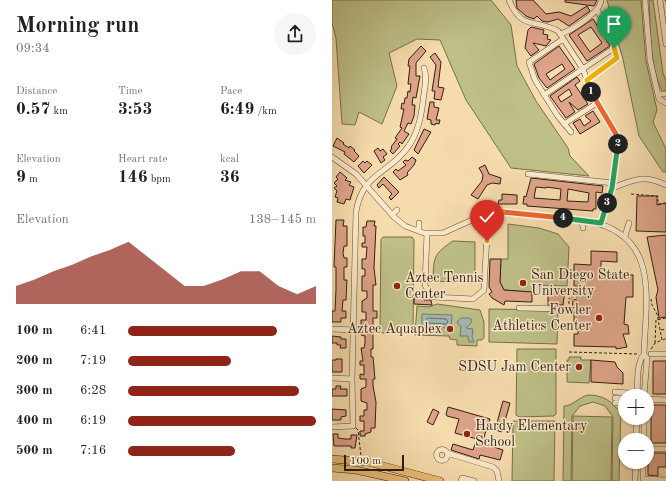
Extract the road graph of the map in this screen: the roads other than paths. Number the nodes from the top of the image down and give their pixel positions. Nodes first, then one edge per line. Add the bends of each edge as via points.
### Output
1 (509, 0) edge
2 (601, 0) edge
3 (645, 0) edge
4 (660, 0) edge
5 (597, 10) junction
6 (560, 35) junction
7 (666, 44) edge
8 (614, 48) junction
9 (424, 68) dead end
10 (583, 69) junction
11 (587, 80) junction
12 (658, 94) junction
13 (666, 94) edge
14 (544, 95) junction
15 (597, 103) junction
16 (666, 103) edge
17 (564, 124) junction
18 (571, 132) dead end
19 (332, 157) edge
20 (528, 174) dead end
21 (366, 185) junction
22 (666, 185) edge
23 (612, 186) junction
24 (397, 210) dead end
25 (491, 213) junction
26 (392, 215) junction
27 (478, 218) junction
28 (582, 220) junction
29 (419, 223) dead end
30 (601, 223) junction
31 (629, 223) dead end
32 (583, 228) dead end
33 (419, 231) junction
34 (427, 233) junction
35 (487, 235) junction
36 (625, 236) junction
37 (519, 308) dead end
38 (568, 309) road end
39 (332, 329) edge
40 (354, 330) junction
41 (651, 352) road end
42 (644, 354) junction
43 (666, 354) edge
44 (332, 378) edge
45 (352, 379) junction
46 (638, 389) edge
47 (645, 389) edge
48 (618, 397) edge
49 (615, 398) joint
50 (654, 399) edge
51 (618, 400) edge
52 (666, 400) edge
53 (332, 427) edge
54 (654, 449) edge
55 (666, 449) edge
56 (447, 453) dead end
57 (332, 459) edge
58 (332, 468) edge
59 (636, 469) edge
60 (643, 469) edge
61 (498, 480) edge
62 (643, 480) edge
63 (666, 480) edge
64 (406, 481) edge
65 (440, 481) edge
66 (461, 481) edge
67 (474, 481) edge
68 (635, 481) edge

1 - 6 street via 516,14 526,22 551,27
2 - 5 street via 601,6
3 - 12 street via 650,60
4 - 7 street
5 - 6 street
5 - 8 street via 612,36
6 - 10 street
6 - 14 street via 529,62 532,74
8 - 10 street
8 - 11 street via 617,58
9 - 21 street via 426,80 420,122 414,137 399,158
10 - 11 street
10 - 14 street
11 - 15 street
12 - 13 street
12 - 16 street via 659,99
14 - 17 street
15 - 17 street
15 - 23 street via 617,137
17 - 18 street
19 - 21 street via 351,170
20 - 23 street
21 - 26 street
21 - 40 street via 358,198 356,212
22 - 23 street via 643,178
23 - 30 street
24 - 26 street
25 - 27 street
25 - 28 street via 506,212
25 - 35 street via 492,230
26 - 33 street via 405,226
27 - 34 street via 451,230
27 - 35 street via 481,231
28 - 30 street
28 - 32 street
29 - 33 street
30 - 36 street
31 - 36 street
33 - 34 street
34 - 35 street via 424,285 434,297 473,299 484,290
36 - 42 street via 636,249 646,274
37 - 38 street
39 - 40 street
40 - 45 street
41 - 43 street
42 - 46 street via 641,357
42 - 47 street via 647,358
44 - 45 street
45 - 53 street via 353,426
48 - 49 street
49 - 51 street
50 - 52 street
54 - 55 street
56 - 61 street via 493,467 497,471
57 - 65 main road via 361,461
58 - 64 main road via 356,470
59 - 68 street
60 - 62 street
62 - 63 street
66 - 67 street via 462,478

